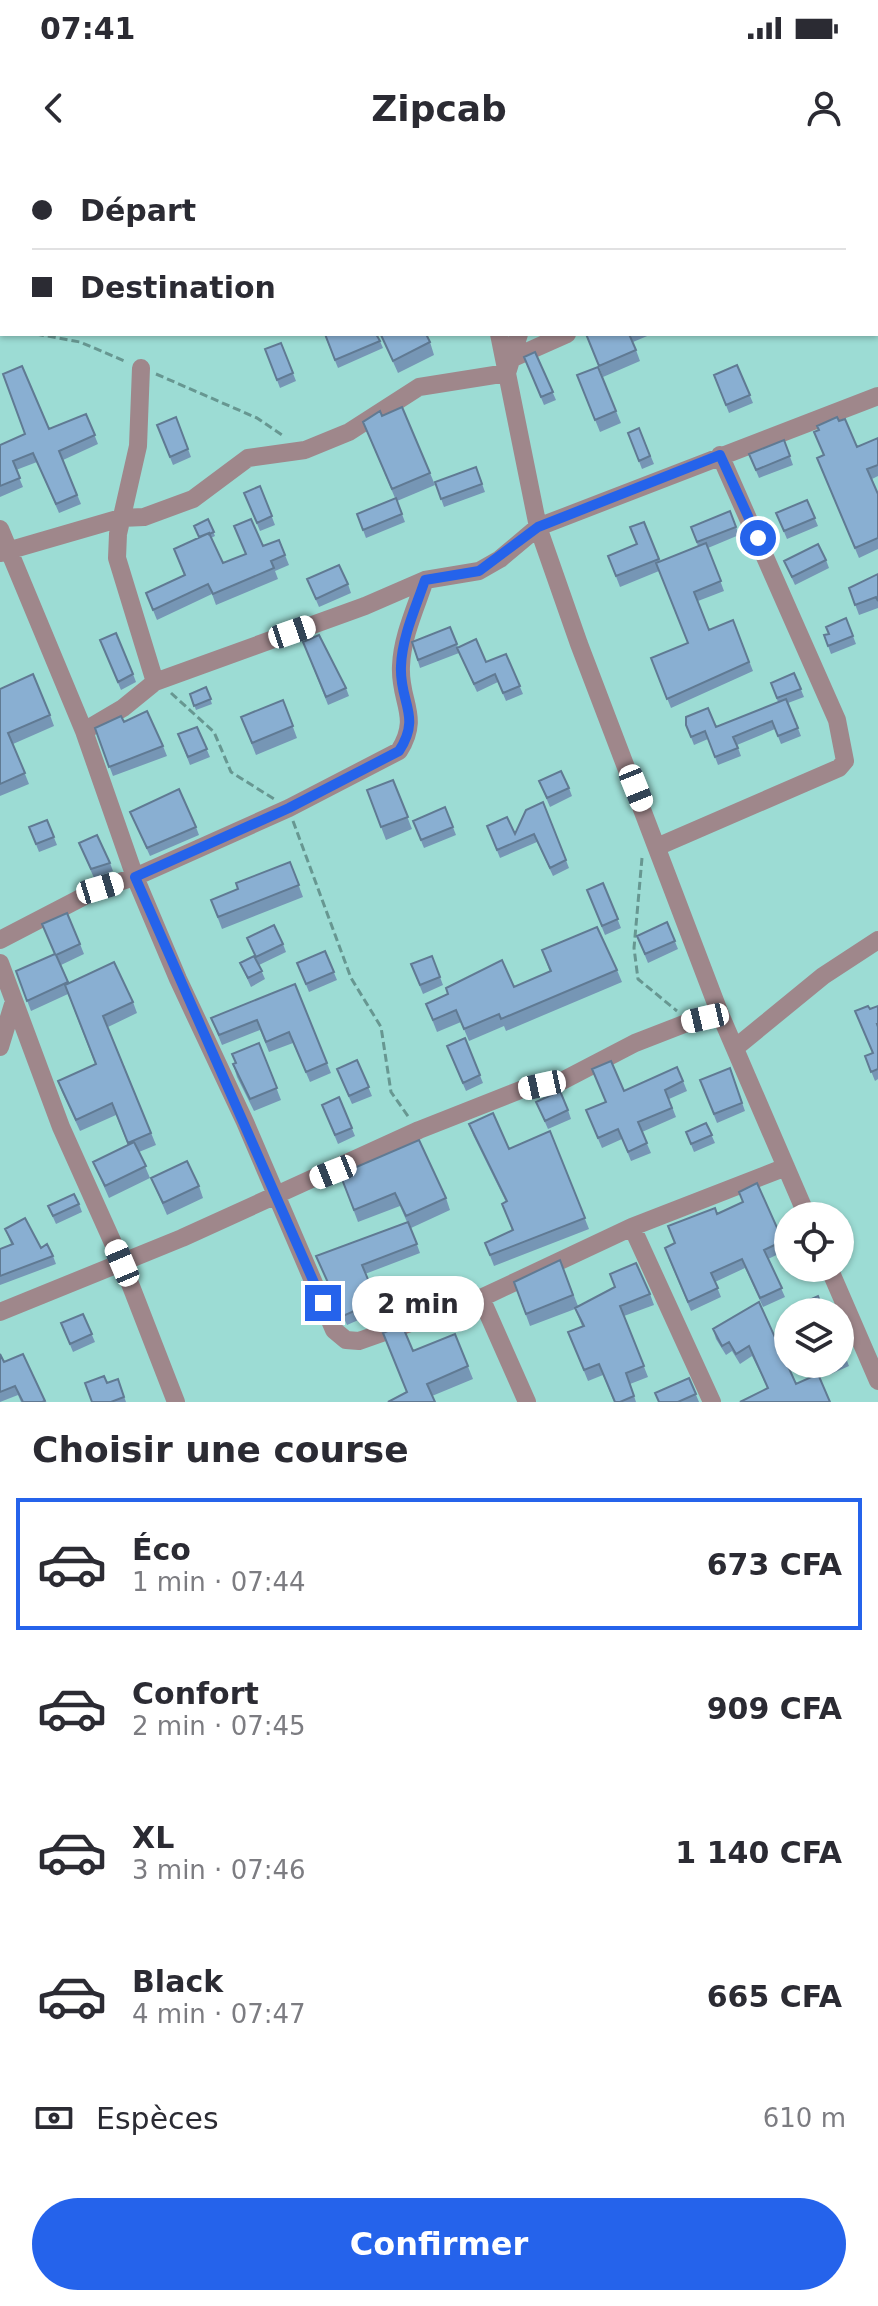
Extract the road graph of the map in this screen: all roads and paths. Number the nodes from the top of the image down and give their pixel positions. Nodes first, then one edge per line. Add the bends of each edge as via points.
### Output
1 (47, 336) edge
2 (500, 336) edge
3 (518, 336) edge
4 (563, 336) edge
5 (510, 366) junction
6 (141, 368) junction
7 (878, 396) edge
8 (305, 450) junction
9 (720, 455) junction
10 (121, 518) junction
11 (538, 527) junction
12 (0, 529) edge
13 (4, 551) edge
14 (425, 580) junction
15 (155, 682) junction
16 (84, 731) junction
17 (289, 808) junction
18 (651, 850) junction
19 (135, 877) junction
20 (0, 940) edge
21 (878, 940) edge
22 (0, 963) edge
23 (14, 1001) junction
24 (720, 1014) junction
25 (689, 1022) junction
26 (0, 1047) edge
27 (735, 1048) junction
28 (419, 1130) junction
29 (786, 1167) junction
30 (277, 1195) junction
31 (801, 1202) edge
32 (632, 1227) junction
33 (122, 1263) junction
34 (835, 1282) edge
35 (481, 1298) junction
36 (0, 1312) edge
37 (878, 1381) edge
38 (176, 1402) edge
39 (527, 1402) edge
40 (712, 1402) edge

1 - 6 path via 80,342
2 - 5 street
3 - 5 street
4 - 5 street
5 - 8 street via 419,387 349,432
5 - 11 street
6 - 8 path via 257,418
6 - 10 street via 138,446
7 - 9 street
8 - 10 street via 248,458 193,499 144,517
9 - 11 street
9 - 18 street via 837,720 845,761
10 - 13 street
10 - 15 street via 117,558
11 - 14 street via 479,571
11 - 18 street
12 - 13 street
13 - 16 street
14 - 15 street
14 - 17 street via 401,667 410,734 383,762
15 - 16 street
15 - 17 path via 214,732 231,772
16 - 19 street
17 - 19 street
17 - 28 path via 351,978 381,1027 391,1092
18 - 24 street
18 - 25 path via 634,948 638,979
19 - 20 street via 100,888
19 - 30 street
21 - 27 street via 823,976
22 - 23 street
23 - 26 street
23 - 33 street via 61,1127
24 - 25 street
24 - 27 street
25 - 28 street via 562,1081 523,1089
27 - 29 street
28 - 30 street
29 - 31 street
29 - 32 street
30 - 33 street
30 - 35 street via 334,1330 346,1340 359,1341
32 - 35 street
32 - 40 street
33 - 36 street
33 - 38 street
34 - 37 street
35 - 39 street

